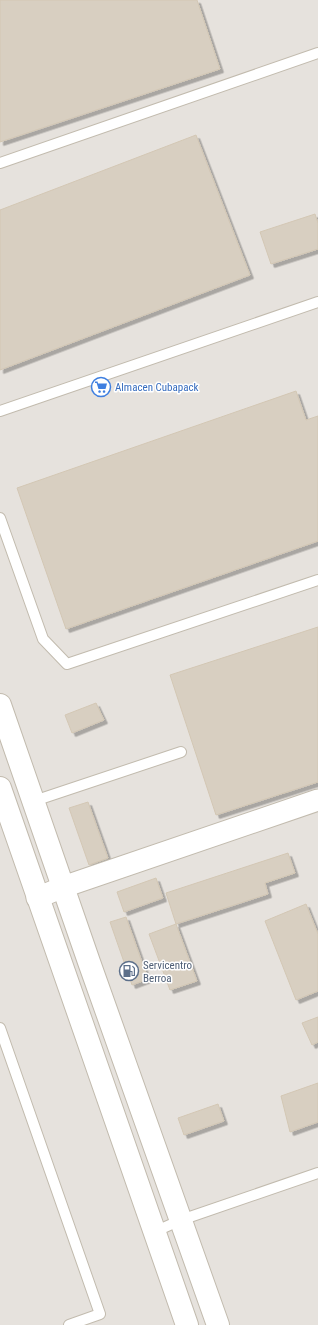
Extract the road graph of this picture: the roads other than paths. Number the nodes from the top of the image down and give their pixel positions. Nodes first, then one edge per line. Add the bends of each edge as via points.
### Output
1 (318, 53) edge
2 (0, 163) edge
3 (318, 302) edge
4 (0, 411) edge
5 (0, 518) edge
6 (318, 580) edge
7 (0, 705) edge
8 (181, 752) dead end
9 (0, 788) edge
10 (318, 800) edge
11 (34, 801) junction
12 (63, 887) junction
13 (37, 898) junction
14 (0, 1028) edge
15 (113, 1029) junction
16 (86, 1038) junction
17 (318, 1173) edge
18 (181, 1220) junction
19 (154, 1232) junction
20 (69, 1325) edge
21 (187, 1325) edge
22 (218, 1325) edge

1 - 2 lane
3 - 4 lane
5 - 6 lane via 43,639 67,664
7 - 11 street
8 - 11 lane
9 - 13 street
10 - 12 street
11 - 12 street
12 - 13 street
12 - 15 street
13 - 16 street
14 - 20 lane via 100,1314
15 - 16 street
15 - 18 street
16 - 19 street
17 - 18 lane
18 - 19 lane
18 - 22 street
19 - 21 street

